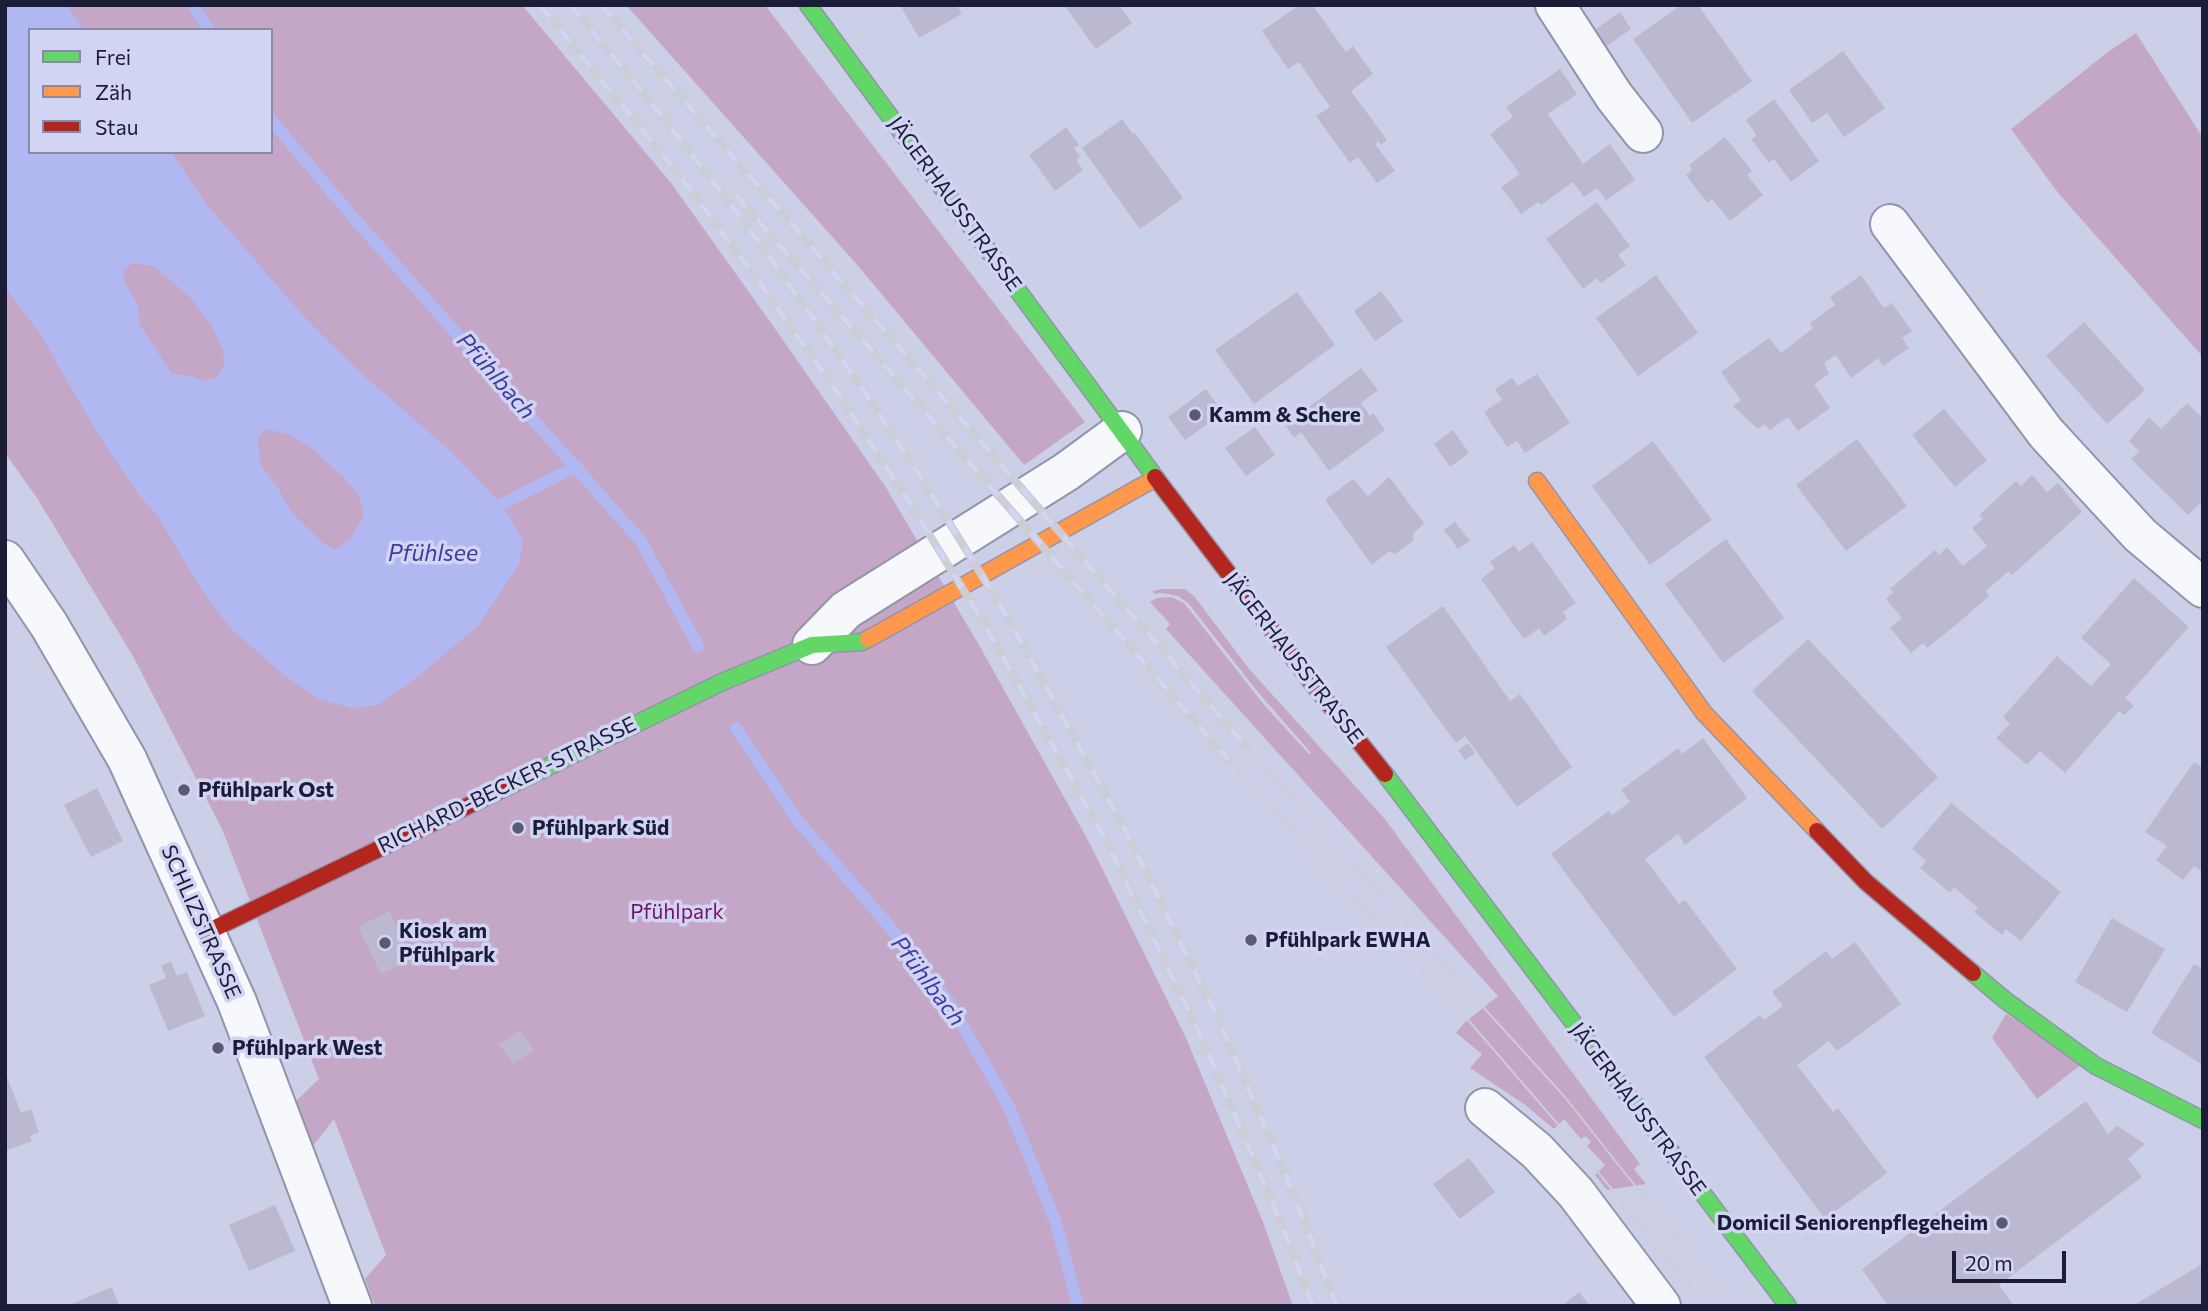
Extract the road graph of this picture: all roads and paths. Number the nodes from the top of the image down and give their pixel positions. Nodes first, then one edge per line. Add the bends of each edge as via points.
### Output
1 (808, 5) edge
2 (1555, 5) edge
3 (1643, 133) dead end
4 (1890, 224) dead end
5 (1122, 432) junction
6 (1156, 478) junction
7 (1537, 481) dead end
8 (5, 560) edge
9 (2203, 588) edge
10 (813, 645) junction
11 (205, 933) junction
12 (1485, 1108) dead end
13 (2203, 1120) edge
14 (352, 1306) edge
15 (1661, 1306) edge
16 (1788, 1306) edge

1 - 5 street, JÄGERHAUSSTRASSE
2 - 3 street
4 - 9 street via 2046,433 2140,535
5 - 6 street, JÄGERHAUSSTRASSE
5 - 10 street, RICHARD-BECKER-STRASSE via 846,610
6 - 10 street, RICHARD-BECKER-STRASSE via 862,642
6 - 16 street, JÄGERHAUSSTRASSE
7 - 13 street via 1704,713 1866,882 2005,1000 2096,1066
8 - 11 street, SCHLIZSTRASSE via 50,625 127,760
10 - 11 street, RICHARD-BECKER-STRASSE via 704,690
11 - 14 street, SCHLIZSTRASSE via 237,1002
12 - 15 street via 1537,1151 1576,1193

